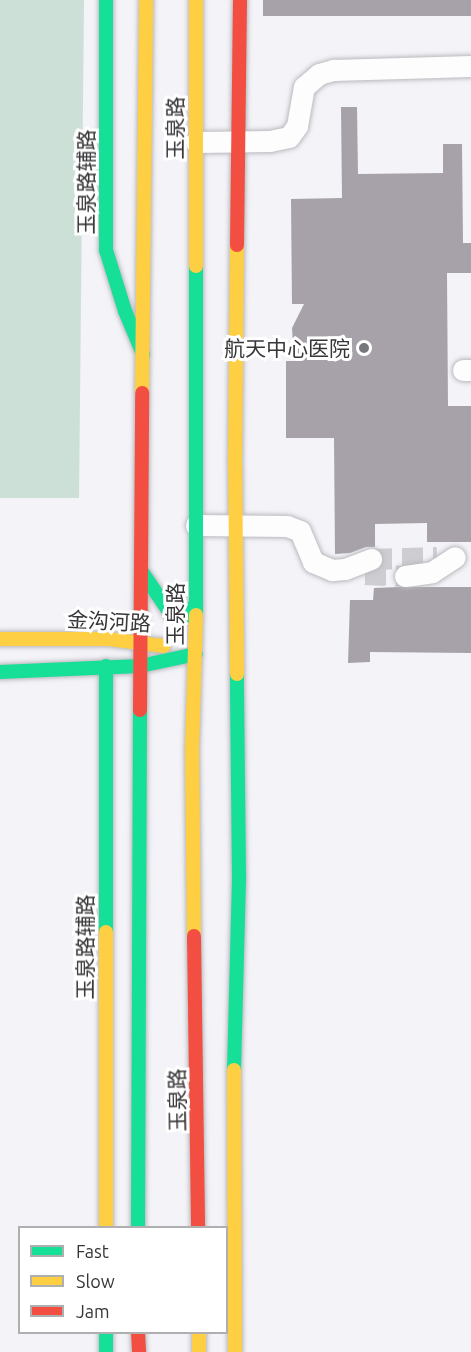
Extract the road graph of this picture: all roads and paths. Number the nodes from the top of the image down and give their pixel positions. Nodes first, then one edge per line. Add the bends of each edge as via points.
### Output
1 (106, 0) edge
2 (146, 0) edge
3 (196, 0) edge
4 (240, 0) edge
5 (471, 66) edge
6 (238, 141) junction
7 (196, 142) junction
8 (144, 356) junction
9 (196, 525) junction
10 (235, 525) junction
11 (454, 557) edge
12 (360, 567) tunnel mouth
13 (142, 572) junction
14 (405, 576) tunnel mouth
15 (196, 604) junction
16 (0, 639) edge
17 (140, 641) junction
18 (196, 654) junction
19 (106, 666) junction
20 (140, 666) junction
21 (0, 672) edge
22 (155, 765) dead end
23 (176, 769) dead end
24 (140, 778) junction
25 (194, 796) junction
26 (198, 1106) junction
27 (210, 1136) dead end
28 (222, 1166) dead end
29 (234, 1196) junction
30 (106, 1226) edge
31 (138, 1226) edge
32 (198, 1226) edge
33 (106, 1334) edge
34 (130, 1334) edge
35 (138, 1334) edge
36 (199, 1334) edge
37 (106, 1352) edge
38 (125, 1352) edge
39 (139, 1352) edge
40 (199, 1352) edge
41 (235, 1352) edge

1 - 8 street, 玉泉路辅路 via 106,250
2 - 8 street, 玉泉路
3 - 7 street, 玉泉路
4 - 6 street
5 - 6 street via 333,70 319,74 304,87 297,126 289,136 281,140
6 - 7 street
6 - 10 street
7 - 9 street, 玉泉路
8 - 13 street, 玉泉路
9 - 10 street
9 - 15 street, 玉泉路
10 - 12 street via 287,526 300,531 313,562 332,570
10 - 29 street via 239,878
11 - 14 street via 432,572
13 - 15 street via 170,613 186,616
13 - 17 street, 玉泉路
15 - 18 street, 玉泉路
16 - 17 street, 金沟河路
17 - 18 street, 金沟河路
17 - 20 street, 玉泉路
18 - 20 street, 金沟河路
18 - 25 street, 玉泉路
19 - 20 street, 金沟河路
19 - 21 street, 金沟河路
19 - 30 street, 玉泉路辅路
20 - 24 street, 玉泉路
22 - 24 street
23 - 25 street
24 - 31 street, 玉泉路
25 - 26 street, 玉泉路
26 - 27 street
26 - 32 street, 玉泉路
28 - 29 street
29 - 41 street
33 - 37 street
34 - 38 street
35 - 39 street
36 - 40 street

